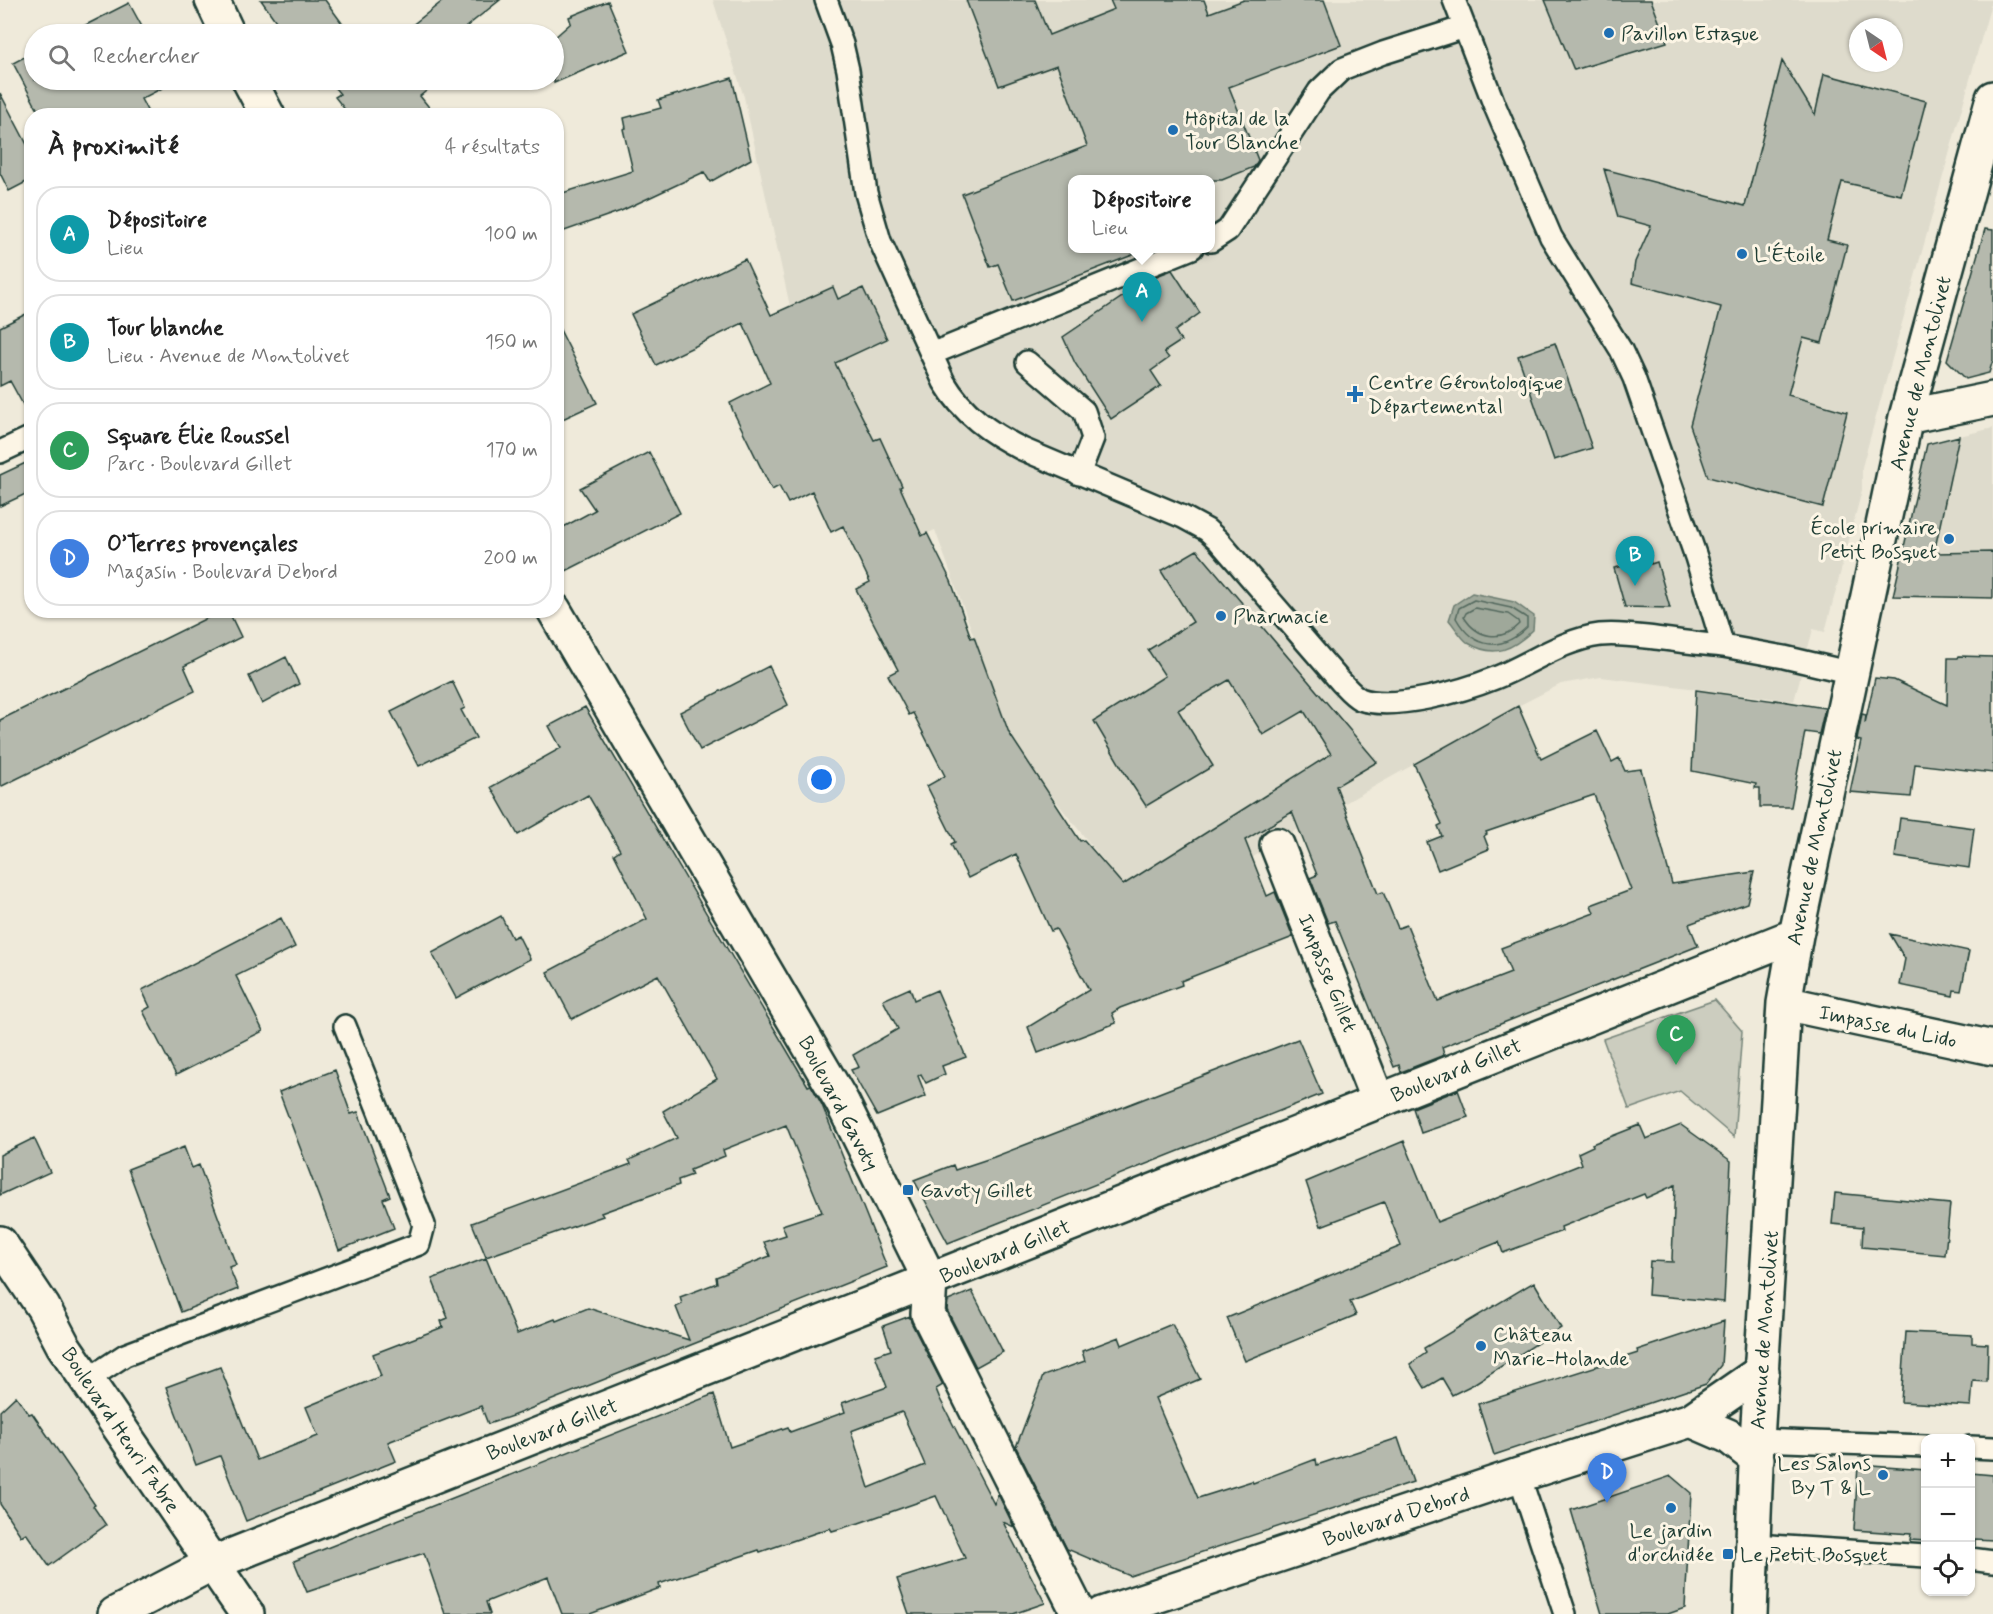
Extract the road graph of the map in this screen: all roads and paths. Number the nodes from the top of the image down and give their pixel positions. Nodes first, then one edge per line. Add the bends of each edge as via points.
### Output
1 (212, 0) edge
2 (826, 0) edge
3 (1455, 0) edge
4 (223, 24) edge
5 (1465, 27) junction
6 (254, 90) edge
7 (1993, 98) edge
8 (264, 108) edge
9 (1215, 238) edge
10 (1182, 253) edge
11 (931, 354) junction
12 (1027, 362) dead end
13 (1993, 399) edge
14 (1906, 417) junction
15 (24, 441) edge
16 (0, 452) edge
17 (1079, 474) junction
18 (559, 618) edge
19 (1723, 646) junction
20 (1852, 673) junction
21 (1277, 845) dead end
22 (1796, 935) junction
23 (1784, 1004) junction
24 (345, 1026) dead end
25 (1993, 1048) edge
26 (1378, 1101) junction
27 (0, 1243) edge
28 (930, 1280) junction
29 (1762, 1371) junction
30 (87, 1380) junction
31 (1691, 1420) junction
32 (1921, 1446) edge
33 (1975, 1447) edge
34 (1993, 1448) edge
35 (1757, 1449) junction
36 (1519, 1475) junction
37 (1754, 1545) junction
38 (1921, 1556) edge
39 (1975, 1560) edge
40 (1993, 1562) edge
41 (213, 1563) junction
42 (115, 1614) edge
43 (247, 1614) edge
44 (1079, 1614) edge
45 (1102, 1614) edge
46 (1565, 1614) edge
47 (1750, 1614) edge

1 - 4 street
2 - 11 lane via 848,70 866,193 880,241
3 - 5 lane
5 - 9 lane via 1342,69 1319,91 1228,230
5 - 19 lane via 1551,237 1622,350 1634,378
6 - 8 street
7 - 14 street, Avenue de Montolivet
10 - 11 lane
11 - 17 lane via 954,399 975,421 1013,445
12 - 17 lane via 1084,411 1093,438
13 - 14 street
14 - 20 street, Avenue de Montolivet
15 - 16 lane
17 - 19 lane via 1207,530 1359,698 1401,701 1460,690 1581,638 1602,634
18 - 28 street, Boulevard Gavoty via 842,1102
19 - 20 lane
20 - 22 street, Avenue de Montolivet
21 - 26 street, Impasse Gillet
22 - 23 street, Avenue de Montolivet
22 - 26 street, Boulevard Gillet
23 - 25 street, Impasse du Lido
23 - 29 street, Avenue de Montolivet
24 - 30 lane via 424,1225 419,1244 125,1355
26 - 28 street, Boulevard Gillet
27 - 30 street, Boulevard Henri Fabre
28 - 41 street, Boulevard Gillet
28 - 44 street, Boulevard Gavoty via 928,1314
29 - 31 street, Boulevard Debord
29 - 35 street, Avenue de Montolivet
30 - 41 street, Boulevard Henri Fabre
31 - 35 street
31 - 36 street, Boulevard Debord
32 - 35 lane
33 - 34 lane
35 - 37 street, Avenue de Montolivet
36 - 45 street, Boulevard Debord
36 - 46 lane
37 - 38 lane
37 - 47 street, Avenue de Montolivet
39 - 40 lane
41 - 42 street, Boulevard Gillet
41 - 43 street, Boulevard Henri Fabre

